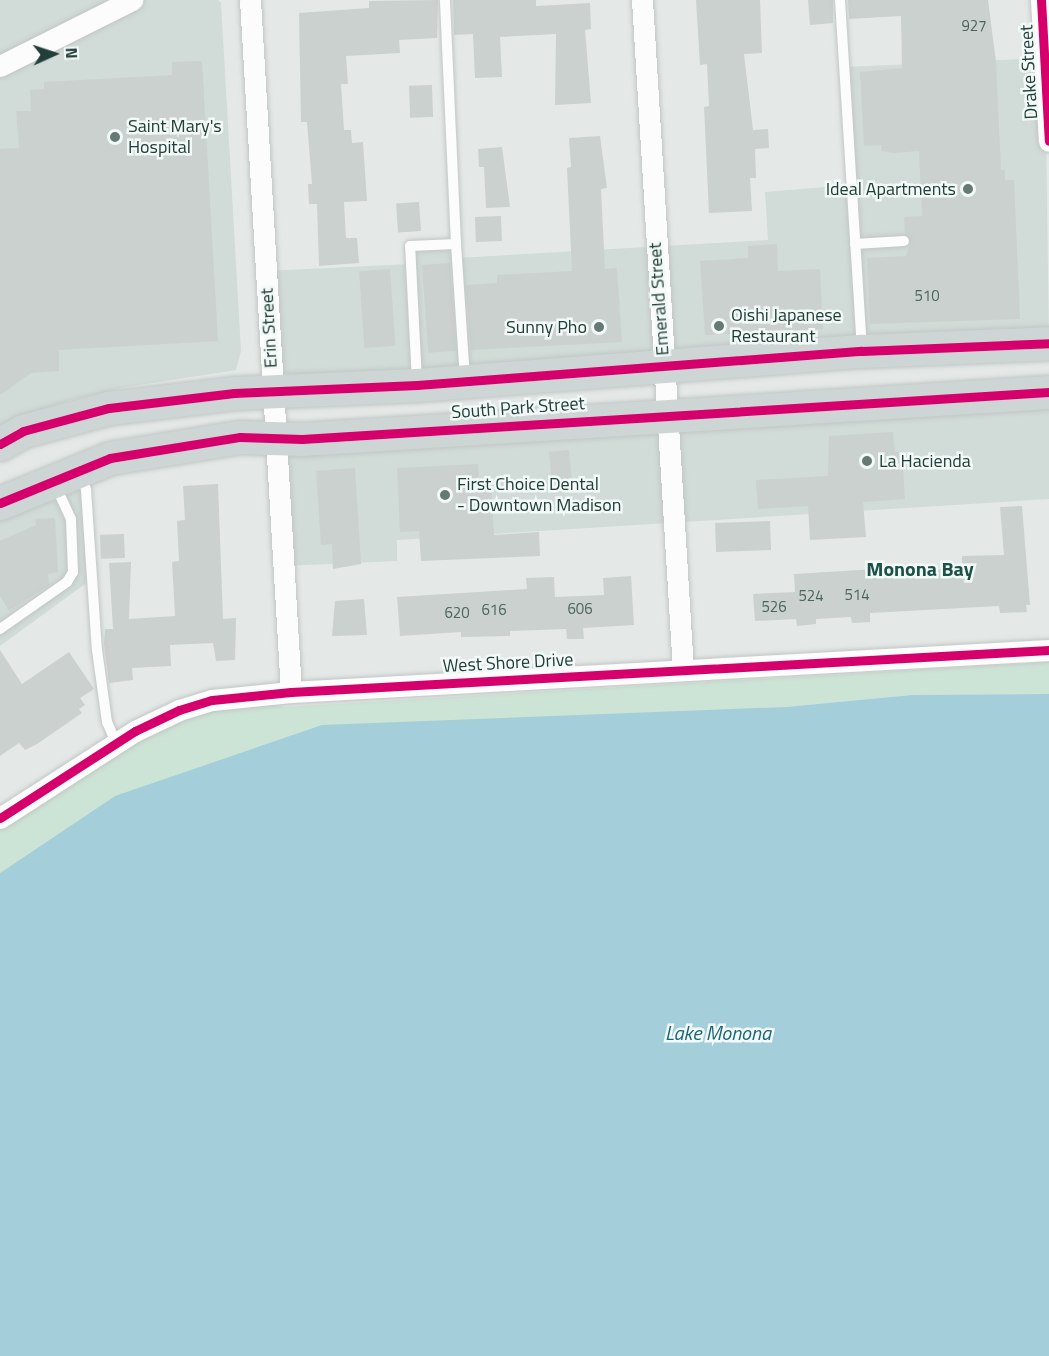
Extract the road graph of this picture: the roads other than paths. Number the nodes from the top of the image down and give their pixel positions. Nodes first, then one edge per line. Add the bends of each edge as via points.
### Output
1 (132, 0) edge
2 (250, 0) edge
3 (445, 0) edge
4 (642, 0) edge
5 (840, 0) edge
6 (1041, 0) edge
7 (0, 66) edge
8 (1049, 141) edge
9 (904, 241) dead end
10 (456, 244) junction
11 (855, 244) junction
12 (1049, 343) edge
13 (862, 351) junction
14 (663, 365) junction
15 (465, 380) junction
16 (417, 385) junction
17 (272, 392) junction
18 (1049, 392) edge
19 (666, 415) junction
20 (275, 437) junction
21 (0, 444) edge
22 (66, 474) junction
23 (0, 503) edge
24 (0, 629) edge
25 (1049, 650) edge
26 (682, 670) junction
27 (291, 692) junction
28 (116, 742) junction
29 (0, 818) edge

1 - 7 street
2 - 17 street, Erin Street
3 - 10 lane
4 - 14 street, Emerald Street
5 - 11 lane
6 - 8 street, Drake Street
9 - 11 lane
10 - 15 lane
10 - 16 lane via 410,246
11 - 13 lane
12 - 13 main road, South Park Street
13 - 14 main road, South Park Street
14 - 15 main road, South Park Street
14 - 19 street, Emerald Street
15 - 16 main road, South Park Street
16 - 17 main road, South Park Street
17 - 20 street, Erin Street
17 - 21 main road, South Park Street via 109,408 23,431
18 - 19 main road, South Park Street
19 - 20 main road, South Park Street via 302,439
19 - 26 street, Emerald Street
20 - 22 main road, South Park Street via 179,445 110,458
20 - 27 street, Erin Street
22 - 23 main road, South Park Street
22 - 24 lane via 73,572 67,582
22 - 28 lane via 86,490 97,650 106,722
25 - 26 street, West Shore Drive
26 - 27 street, West Shore Drive
27 - 28 street, West Shore Drive via 201,703
28 - 29 street, West Shore Drive

